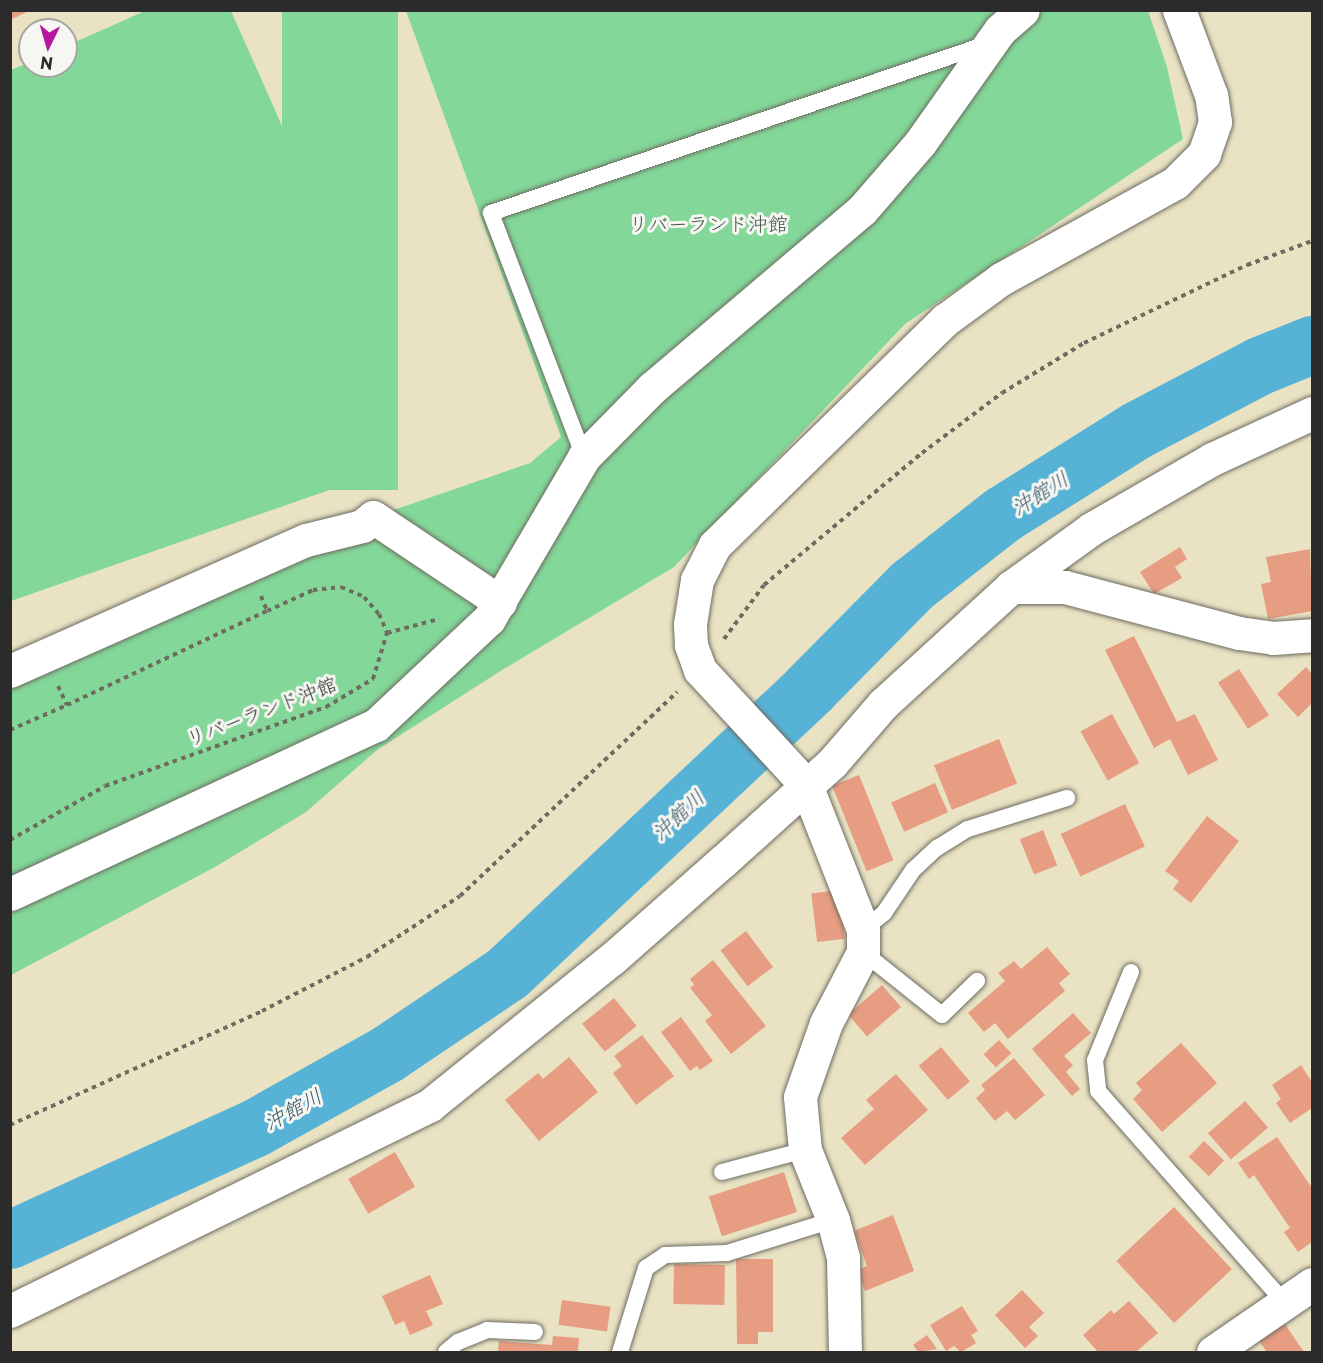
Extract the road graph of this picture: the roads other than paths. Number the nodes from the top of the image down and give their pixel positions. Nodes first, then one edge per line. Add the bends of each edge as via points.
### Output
1 (1023, 10) edge
2 (1179, 10) edge
3 (989, 44) junction
4 (1312, 413) edge
5 (584, 457) junction
6 (1011, 587) junction
7 (500, 602) junction
8 (1312, 635) edge
9 (10, 671) edge
10 (800, 777) junction
11 (1067, 798) dead end
12 (10, 894) edge
13 (863, 941) junction
14 (1131, 972) dead end
15 (977, 981) dead end
16 (805, 1150) junction
17 (722, 1173) dead end
18 (833, 1220) junction
19 (1312, 1284) edge
20 (1286, 1303) junction
21 (10, 1311) edge
22 (535, 1332) dead end
23 (446, 1353) edge
24 (620, 1353) edge
25 (845, 1353) edge
26 (1213, 1353) edge

1 - 3 street
2 - 10 street via 1211,95 1215,122 1204,154 1175,183 1001,279 945,320 715,545 697,580 690,645 700,670
3 - 5 street via 920,143 862,210 652,388
3 - 5 lane via 491,213
4 - 6 street via 1212,459 1111,517
5 - 7 street
6 - 8 street via 1065,587 1239,633 1273,638
6 - 10 street via 883,704 832,763
7 - 9 street via 373,517 362,526 333,531 249,565
7 - 12 street via 489,619 376,725
10 - 13 street
10 - 21 street via 613,958 430,1105
11 - 13 lane via 968,830 937,848 913,870
13 - 15 lane via 942,1015
13 - 16 street via 826,1023 800,1097
14 - 20 lane via 1095,1060 1098,1091
16 - 17 lane
16 - 18 street
18 - 24 lane via 727,1253 665,1255 646,1268
18 - 25 street via 843,1257
19 - 20 street
20 - 26 street
22 - 23 lane via 487,1330 458,1342

